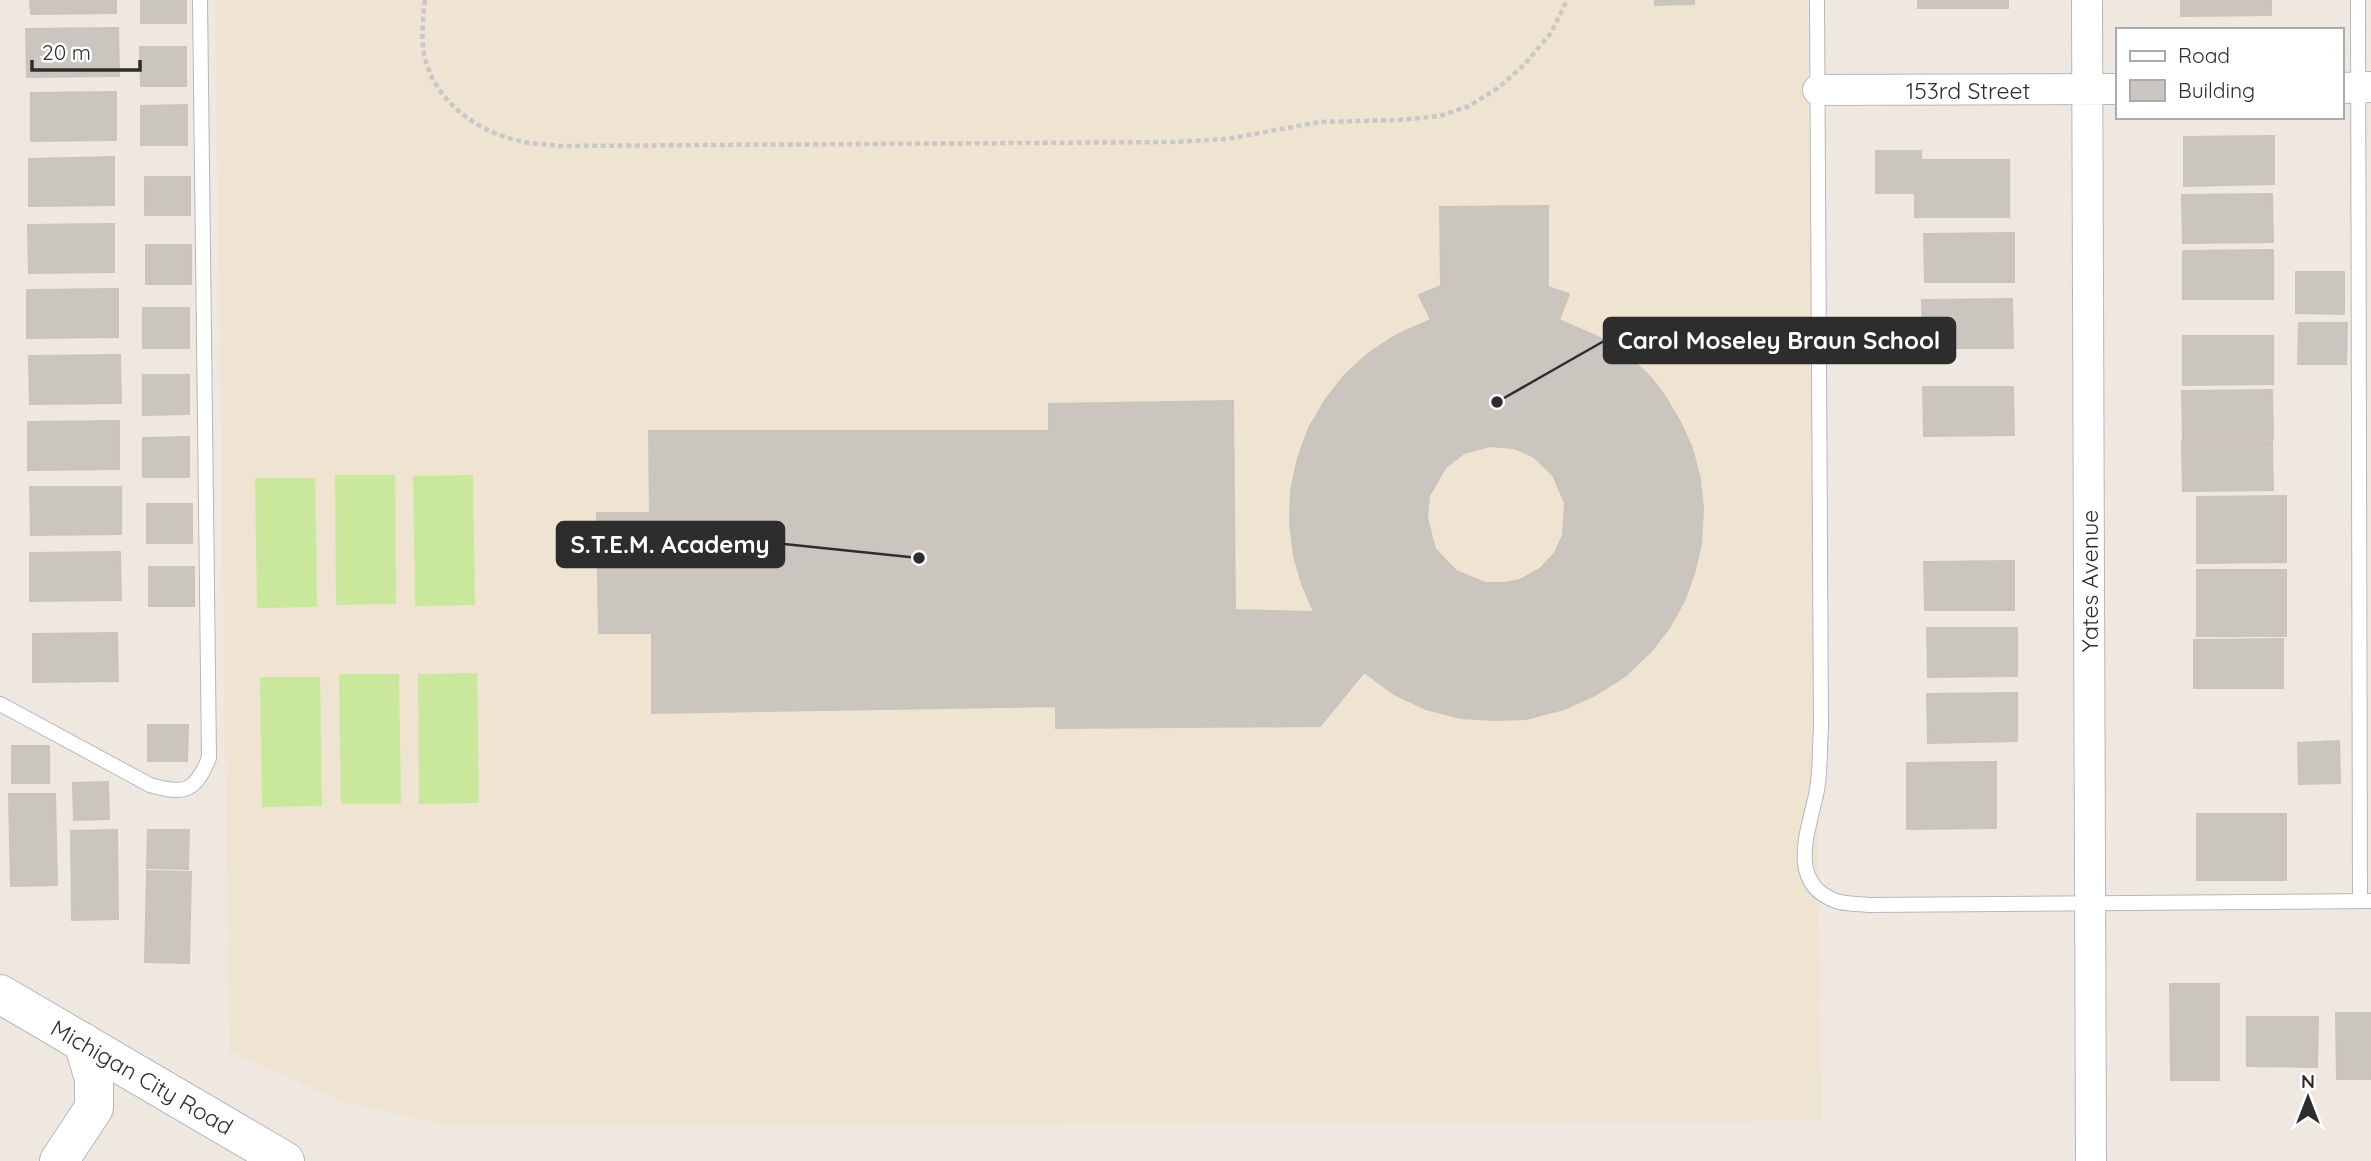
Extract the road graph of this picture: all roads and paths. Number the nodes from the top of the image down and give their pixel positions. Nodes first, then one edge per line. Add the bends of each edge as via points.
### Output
1 (200, 0) edge
2 (425, 0) edge
3 (1567, 0) edge
4 (1817, 0) edge
5 (2087, 0) edge
6 (2358, 0) edge
7 (2357, 87) edge
8 (2087, 89) junction
9 (2116, 89) edge
10 (1818, 90) junction
11 (0, 704) edge
12 (2365, 901) edge
13 (2090, 902) junction
14 (0, 994) edge
15 (83, 1042) junction
16 (59, 1161) edge
17 (285, 1161) edge
18 (2091, 1161) edge

1 - 11 lane via 209,758 192,786 173,792 150,785
2 - 3 path via 424,56 434,83 452,106 486,131 558,146 1175,142 1227,139 1320,122 1440,116 1469,106 1524,65 1550,33
4 - 10 lane
5 - 8 street, Yates Avenue
6 - 7 lane
7 - 12 lane
8 - 9 street, 153rd Street
8 - 10 street, 153rd Street
8 - 13 street, Yates Avenue
10 - 13 lane via 1821,729 1817,792 1805,840 1810,879 1820,893 1838,902 1868,905
12 - 13 lane
13 - 18 street, Yates Avenue
14 - 15 street, Michigan City Road
15 - 16 street via 94,1079 94,1108
15 - 17 street, Michigan City Road

